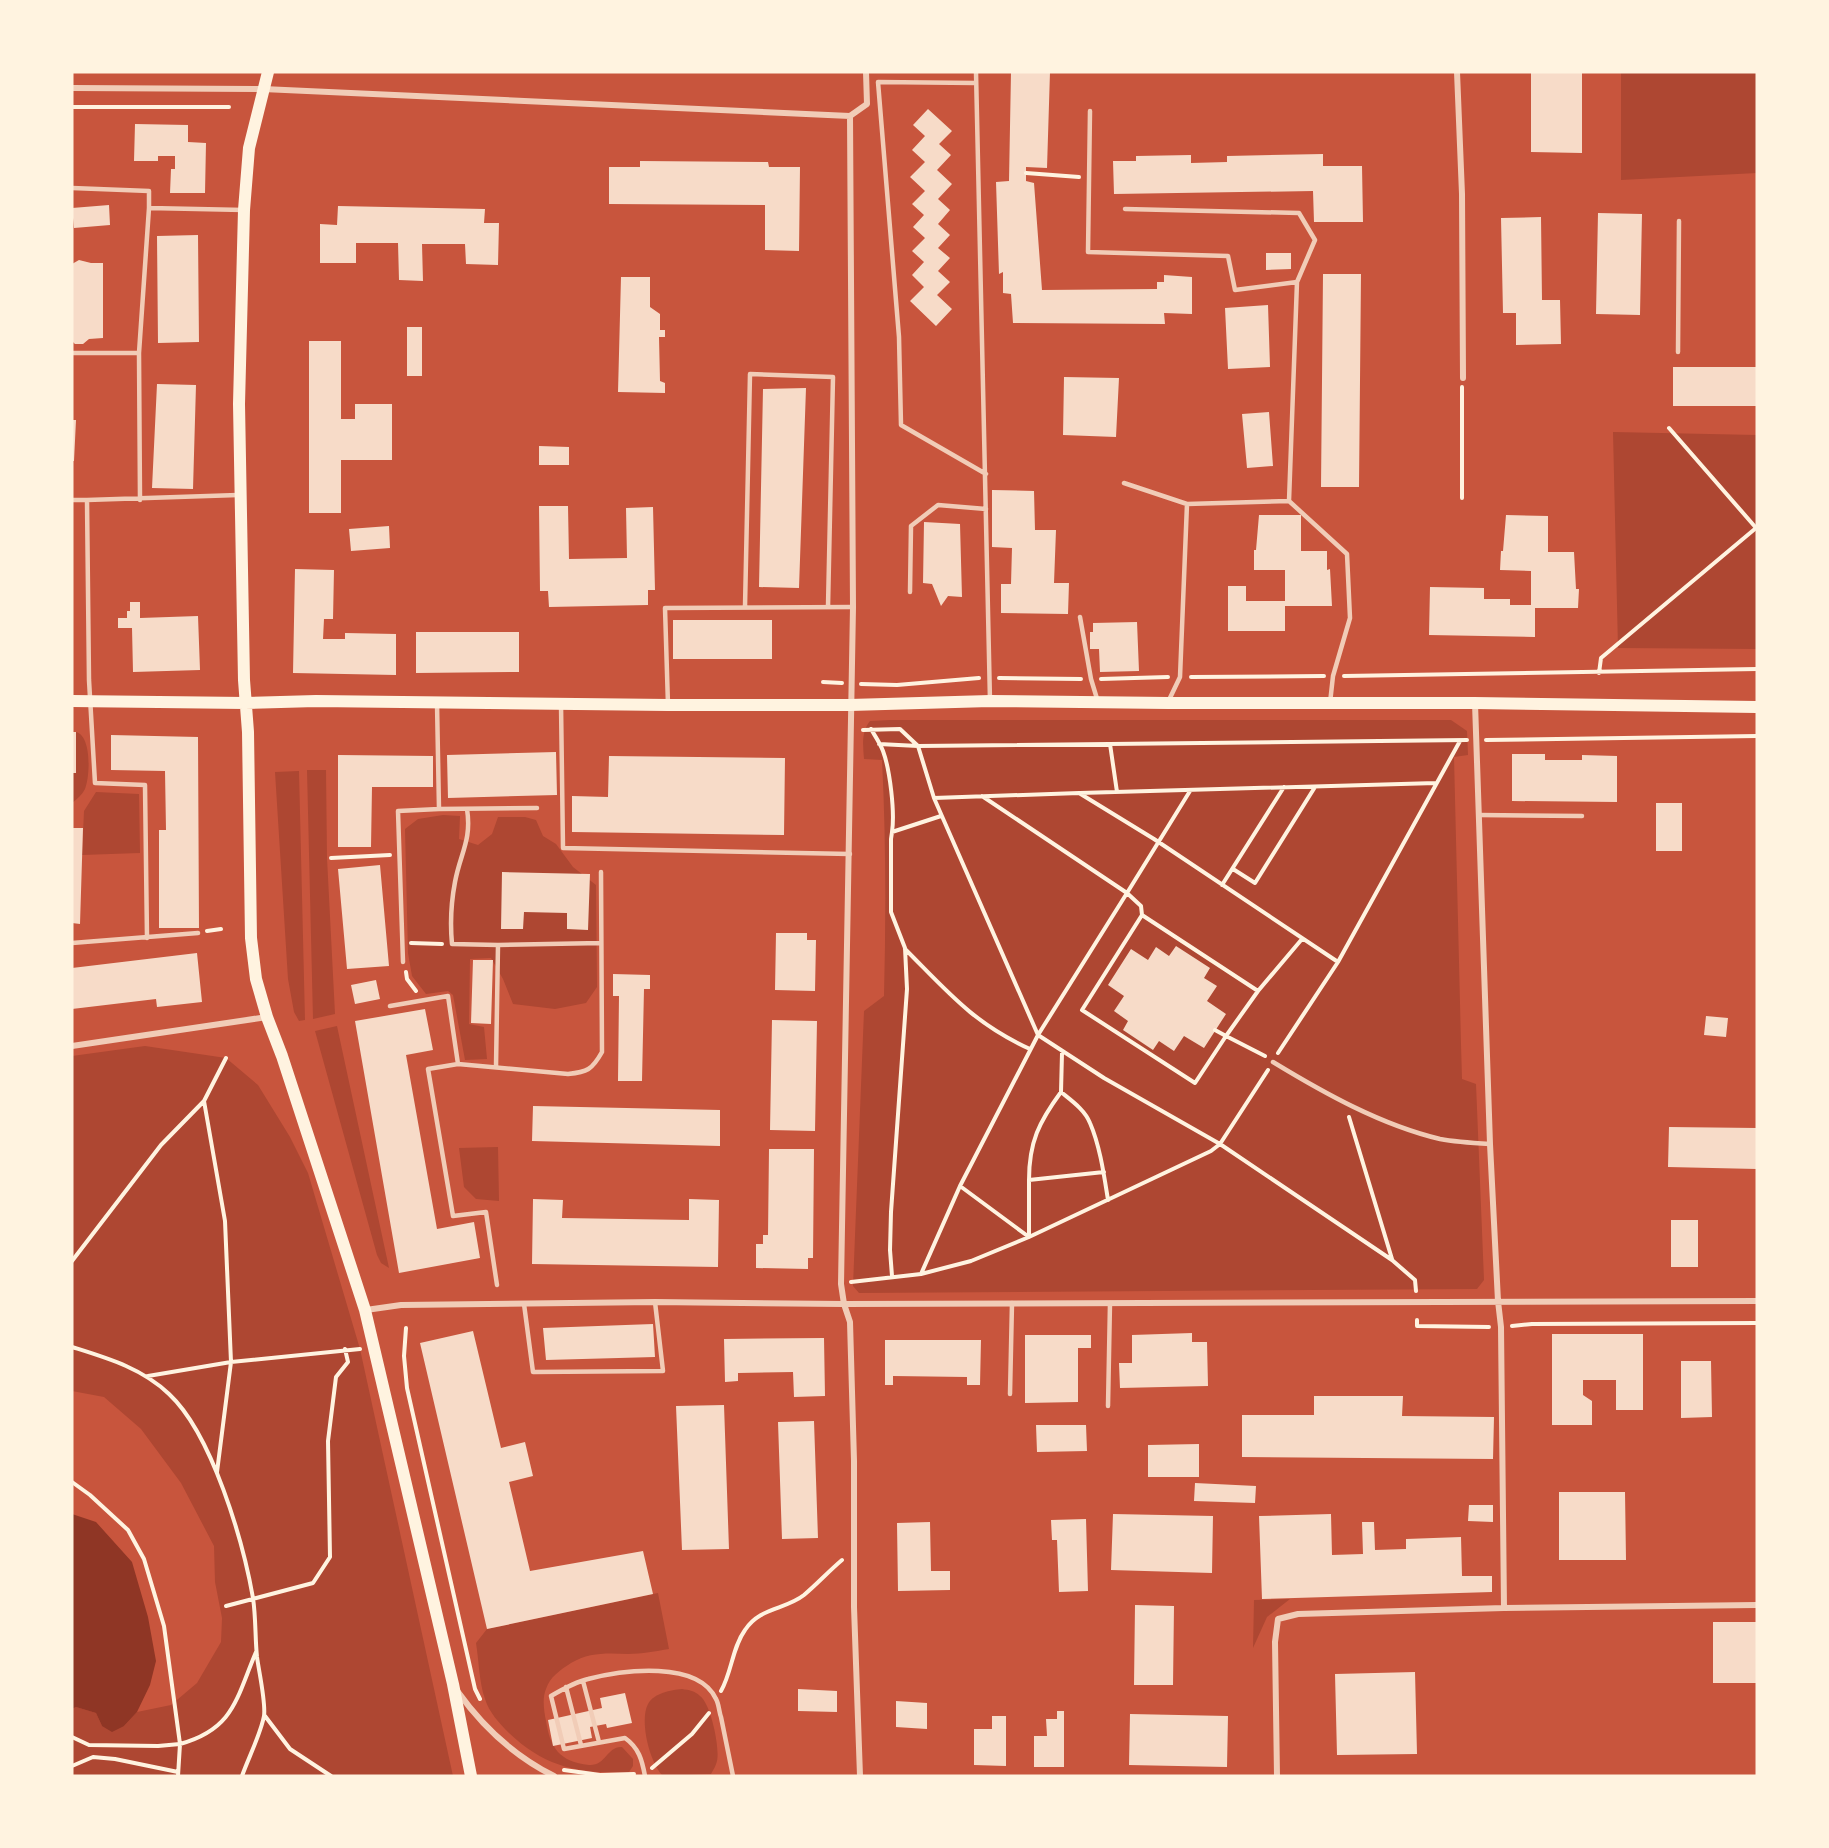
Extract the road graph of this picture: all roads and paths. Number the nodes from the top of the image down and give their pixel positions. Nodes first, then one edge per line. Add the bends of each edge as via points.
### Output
1 (268, 72) edge
2 (866, 72) edge
3 (976, 72) edge
4 (1457, 72) edge
5 (976, 83) junction
6 (72, 88) edge
7 (263, 89) junction
8 (72, 107) edge
9 (229, 107) dead end
10 (1090, 111) dead end
11 (850, 116) junction
12 (1026, 173) dead end
13 (1089, 178) junction
14 (72, 188) edge
15 (149, 208) junction
16 (1125, 209) dead end
17 (244, 210) junction
18 (1679, 221) dead end
19 (1297, 282) junction
20 (1678, 352) dead end
21 (72, 353) edge
22 (139, 353) junction
23 (1462, 378) joint
24 (1669, 428) dead end
25 (986, 474) junction
26 (1124, 483) dead end
27 (242, 495) junction
28 (1462, 498) dead end
29 (72, 500) edge
30 (87, 500) junction
31 (140, 500) junction
32 (1289, 501) junction
33 (1187, 504) junction
34 (986, 509) junction
35 (1756, 529) edge
36 (910, 592) dead end
37 (745, 607) junction
38 (828, 607) junction
39 (854, 607) junction
40 (1080, 617) dead end
41 (1599, 673) dead end
42 (72, 701) edge
43 (91, 701) junction
44 (990, 701) junction
45 (1098, 702) junction
46 (245, 703) junction
47 (436, 703) junction
48 (1168, 703) junction
49 (1330, 703) junction
50 (1474, 703) junction
51 (561, 704) junction
52 (668, 705) junction
53 (850, 705) junction
54 (1757, 707) edge
55 (871, 729) junction
56 (850, 730) junction
57 (1757, 736) edge
58 (1460, 740) junction
59 (1476, 740) junction
60 (879, 744) junction
61 (1110, 744) junction
62 (918, 746) junction
63 (1437, 783) junction
64 (1315, 786) junction
65 (1284, 787) junction
66 (1190, 790) junction
67 (1117, 792) junction
68 (1079, 793) junction
69 (982, 796) junction
70 (934, 798) junction
71 (537, 808) dead end
72 (439, 809) junction
73 (467, 809) junction
74 (1479, 815) junction
75 (941, 816) junction
76 (1582, 816) dead end
77 (892, 832) junction
78 (1159, 843) junction
79 (850, 854) junction
80 (399, 855) junction
81 (331, 858) dead end
82 (1233, 869) junction
83 (601, 872) dead end
84 (1222, 885) junction
85 (1127, 893) junction
86 (1142, 915) junction
87 (198, 933) dead end
88 (147, 938) junction
89 (1302, 939) junction
90 (72, 943) edge
91 (403, 943) junction
92 (602, 943) junction
93 (452, 944) junction
94 (498, 945) junction
95 (905, 948) junction
96 (404, 962) joint
97 (1338, 962) junction
98 (1258, 991) junction
99 (423, 1000) junction
100 (390, 1006) dead end
101 (267, 1017) junction
102 (1215, 1030) dead end
103 (1038, 1035) junction
104 (1226, 1036) junction
105 (72, 1046) edge
106 (1030, 1049) junction
107 (1062, 1053) junction
108 (226, 1058) dead end
109 (1272, 1062) junction
110 (458, 1064) junction
111 (496, 1068) junction
112 (1061, 1092) junction
113 (204, 1101) junction
114 (1345, 1102) junction
115 (1220, 1144) junction
116 (1490, 1144) junction
117 (1104, 1172) junction
118 (1029, 1180) junction
119 (960, 1186) junction
120 (1108, 1200) junction
121 (1029, 1237) junction
122 (1392, 1260) junction
123 (72, 1261) edge
124 (921, 1274) junction
125 (892, 1276) junction
126 (841, 1284) junction
127 (497, 1285) dead end
128 (1416, 1291) dead end
129 (1498, 1301) junction
130 (1757, 1301) edge
131 (655, 1302) junction
132 (1012, 1303) junction
133 (1110, 1303) junction
134 (524, 1304) junction
135 (844, 1304) junction
136 (365, 1310) junction
137 (1417, 1320) dead end
138 (1757, 1323) edge
139 (1501, 1327) junction
140 (406, 1328) dead end
141 (72, 1347) edge
142 (345, 1349) junction
143 (360, 1349) dead end
144 (231, 1362) junction
145 (147, 1376) junction
146 (1010, 1394) dead end
147 (1108, 1406) dead end
148 (217, 1474) junction
149 (72, 1482) edge
150 (844, 1559) dead end
151 (253, 1599) junction
152 (1757, 1605) edge
153 (226, 1606) dead end
154 (1504, 1608) junction
155 (256, 1651) junction
156 (583, 1680) junction
157 (453, 1684) junction
158 (566, 1687) junction
159 (716, 1699) junction
160 (483, 1703) dead end
161 (264, 1715) junction
162 (72, 1737) edge
163 (598, 1742) junction
164 (180, 1744) junction
165 (581, 1745) junction
166 (72, 1766) edge
167 (554, 1766) dead end
168 (178, 1774) edge
169 (645, 1774) edge
170 (242, 1776) edge
171 (331, 1776) edge
172 (471, 1776) edge
173 (554, 1776) edge
174 (733, 1776) edge
175 (860, 1776) edge
176 (1277, 1776) edge

1 - 7 main road
2 - 11 street via 867,105
3 - 5 lane
4 - 23 street via 1462,194
5 - 25 lane
5 - 25 lane via 878,82 900,337 901,425
6 - 7 street
7 - 11 street
7 - 17 main road via 249,148
8 - 9 path
10 - 13 lane
11 - 39 street
12 - 13 path
13 - 19 lane via 1088,252 1228,256 1234,290
14 - 15 lane via 149,191
15 - 17 lane
15 - 22 lane
16 - 19 lane via 1299,213 1315,240
17 - 27 main road via 239,404
18 - 20 lane
19 - 32 lane
21 - 22 lane
22 - 31 lane
23 - 28 path
24 - 35 path
25 - 34 lane
26 - 33 lane
27 - 31 lane
27 - 46 main road
29 - 30 lane
30 - 31 lane
30 - 43 lane
32 - 33 lane
32 - 49 lane via 1347,554 1350,618 1333,676
33 - 48 lane via 1180,677
34 - 36 lane via 938,505 911,526
34 - 44 lane
35 - 41 path via 1601,658
37 - 38 lane
37 - 38 lane via 750,374 833,377
37 - 52 lane via 665,608
38 - 39 lane
39 - 53 street
40 - 45 lane via 1090,679
42 - 43 main road
43 - 46 main road
43 - 88 lane via 95,783 145,785
44 - 45 main road
44 - 53 main road
45 - 48 main road
46 - 47 main road
46 - 101 main road via 251,938 256,979
47 - 51 main road
47 - 72 lane
48 - 49 main road
49 - 50 main road
50 - 54 main road
50 - 59 street
51 - 52 main road
51 - 79 lane via 563,848
52 - 53 main road
53 - 56 street
55 - 56 path
55 - 60 path
55 - 62 path via 900,729
56 - 79 street
57 - 59 path
58 - 59 path
58 - 61 path
58 - 63 path
59 - 74 street
60 - 62 path
60 - 77 path via 887,766 894,818
61 - 62 path
61 - 67 path
62 - 70 path
63 - 64 path
63 - 97 path
64 - 65 path
64 - 82 path via 1255,883
65 - 66 path
65 - 82 path
66 - 67 path
66 - 78 path
67 - 68 path
68 - 69 path
68 - 78 path
69 - 70 path
69 - 85 path
70 - 75 path
71 - 73 lane
72 - 73 lane
72 - 80 lane via 398,811
73 - 93 lane via 467,843 451,909
74 - 76 lane
74 - 116 street
75 - 77 path
75 - 103 path
77 - 95 path via 891,912
78 - 84 path
78 - 85 path
79 - 126 street
80 - 81 path
80 - 91 lane
82 - 84 path
83 - 92 lane
84 - 89 path
85 - 86 path via 1141,906
85 - 103 path
86 - 98 path
86 - 104 path via 1082,1010 1195,1083
87 - 88 lane
88 - 90 lane
89 - 97 path
89 - 98 path
91 - 93 path
91 - 96 lane
92 - 94 lane
92 - 111 lane via 602,1052 595,1064 585,1072 568,1074
93 - 94 lane
94 - 111 lane
95 - 106 path via 970,1014
95 - 125 path via 907,989 891,1212
96 - 99 path via 407,979
97 - 109 path
98 - 104 path
99 - 100 lane
99 - 110 lane via 448,996
101 - 105 street
101 - 136 main road
102 - 104 path
103 - 106 path
103 - 107 path
104 - 109 path
106 - 119 path
107 - 112 path
107 - 115 path
108 - 113 path
109 - 114 lane
109 - 115 path
110 - 111 lane
110 - 127 lane via 428,1069 453,1216 486,1212
112 - 117 path via 1090,1121
112 - 118 path via 1042,1118 1030,1148
113 - 123 path via 161,1145
113 - 144 path via 225,1221
114 - 116 lane via 1440,1139
114 - 122 path
115 - 120 path
115 - 122 path
116 - 129 street
117 - 118 path
117 - 120 path
118 - 121 path
119 - 121 path
119 - 124 path
120 - 121 path
121 - 124 path via 971,1261
122 - 128 path via 1415,1280
124 - 125 path
125 - 126 path
126 - 135 street
129 - 130 street
129 - 133 street
129 - 139 street
131 - 134 street
131 - 134 lane via 663,1371 533,1372
131 - 135 street
132 - 133 street
132 - 135 street
132 - 146 lane
133 - 147 lane
134 - 136 street via 401,1305
135 - 175 street via 850,1322
136 - 157 main road
137 - 139 path via 1417,1326
138 - 139 path
139 - 154 street
140 - 160 path via 407,1388 475,1689
141 - 145 path via 113,1359
142 - 143 path
142 - 144 path
142 - 151 path via 348,1362 336,1377 328,1441 330,1557 313,1583
144 - 145 path
144 - 148 path
145 - 148 path via 188,1416
148 - 151 path via 240,1540
149 - 164 path via 128,1530 144,1559 164,1626
150 - 159 path via 803,1596 761,1614 746,1627
151 - 153 path
151 - 155 path
152 - 154 street
154 - 176 street via 1298,1614 1278,1619
155 - 161 path
155 - 164 path via 231,1712 201,1738
156 - 158 lane
156 - 159 lane via 621,1672 676,1673 704,1682
156 - 163 lane
157 - 172 main road
157 - 173 street via 471,1711 492,1731 532,1765
158 - 165 lane
158 - 165 lane via 551,1696 564,1749
159 - 169 path via 692,1734
159 - 174 lane
161 - 170 path
161 - 171 path via 290,1749
162 - 164 path via 89,1745
163 - 165 lane
163 - 169 lane via 625,1738 635,1746
164 - 168 path
166 - 168 path via 93,1757
167 - 169 path via 579,1774

